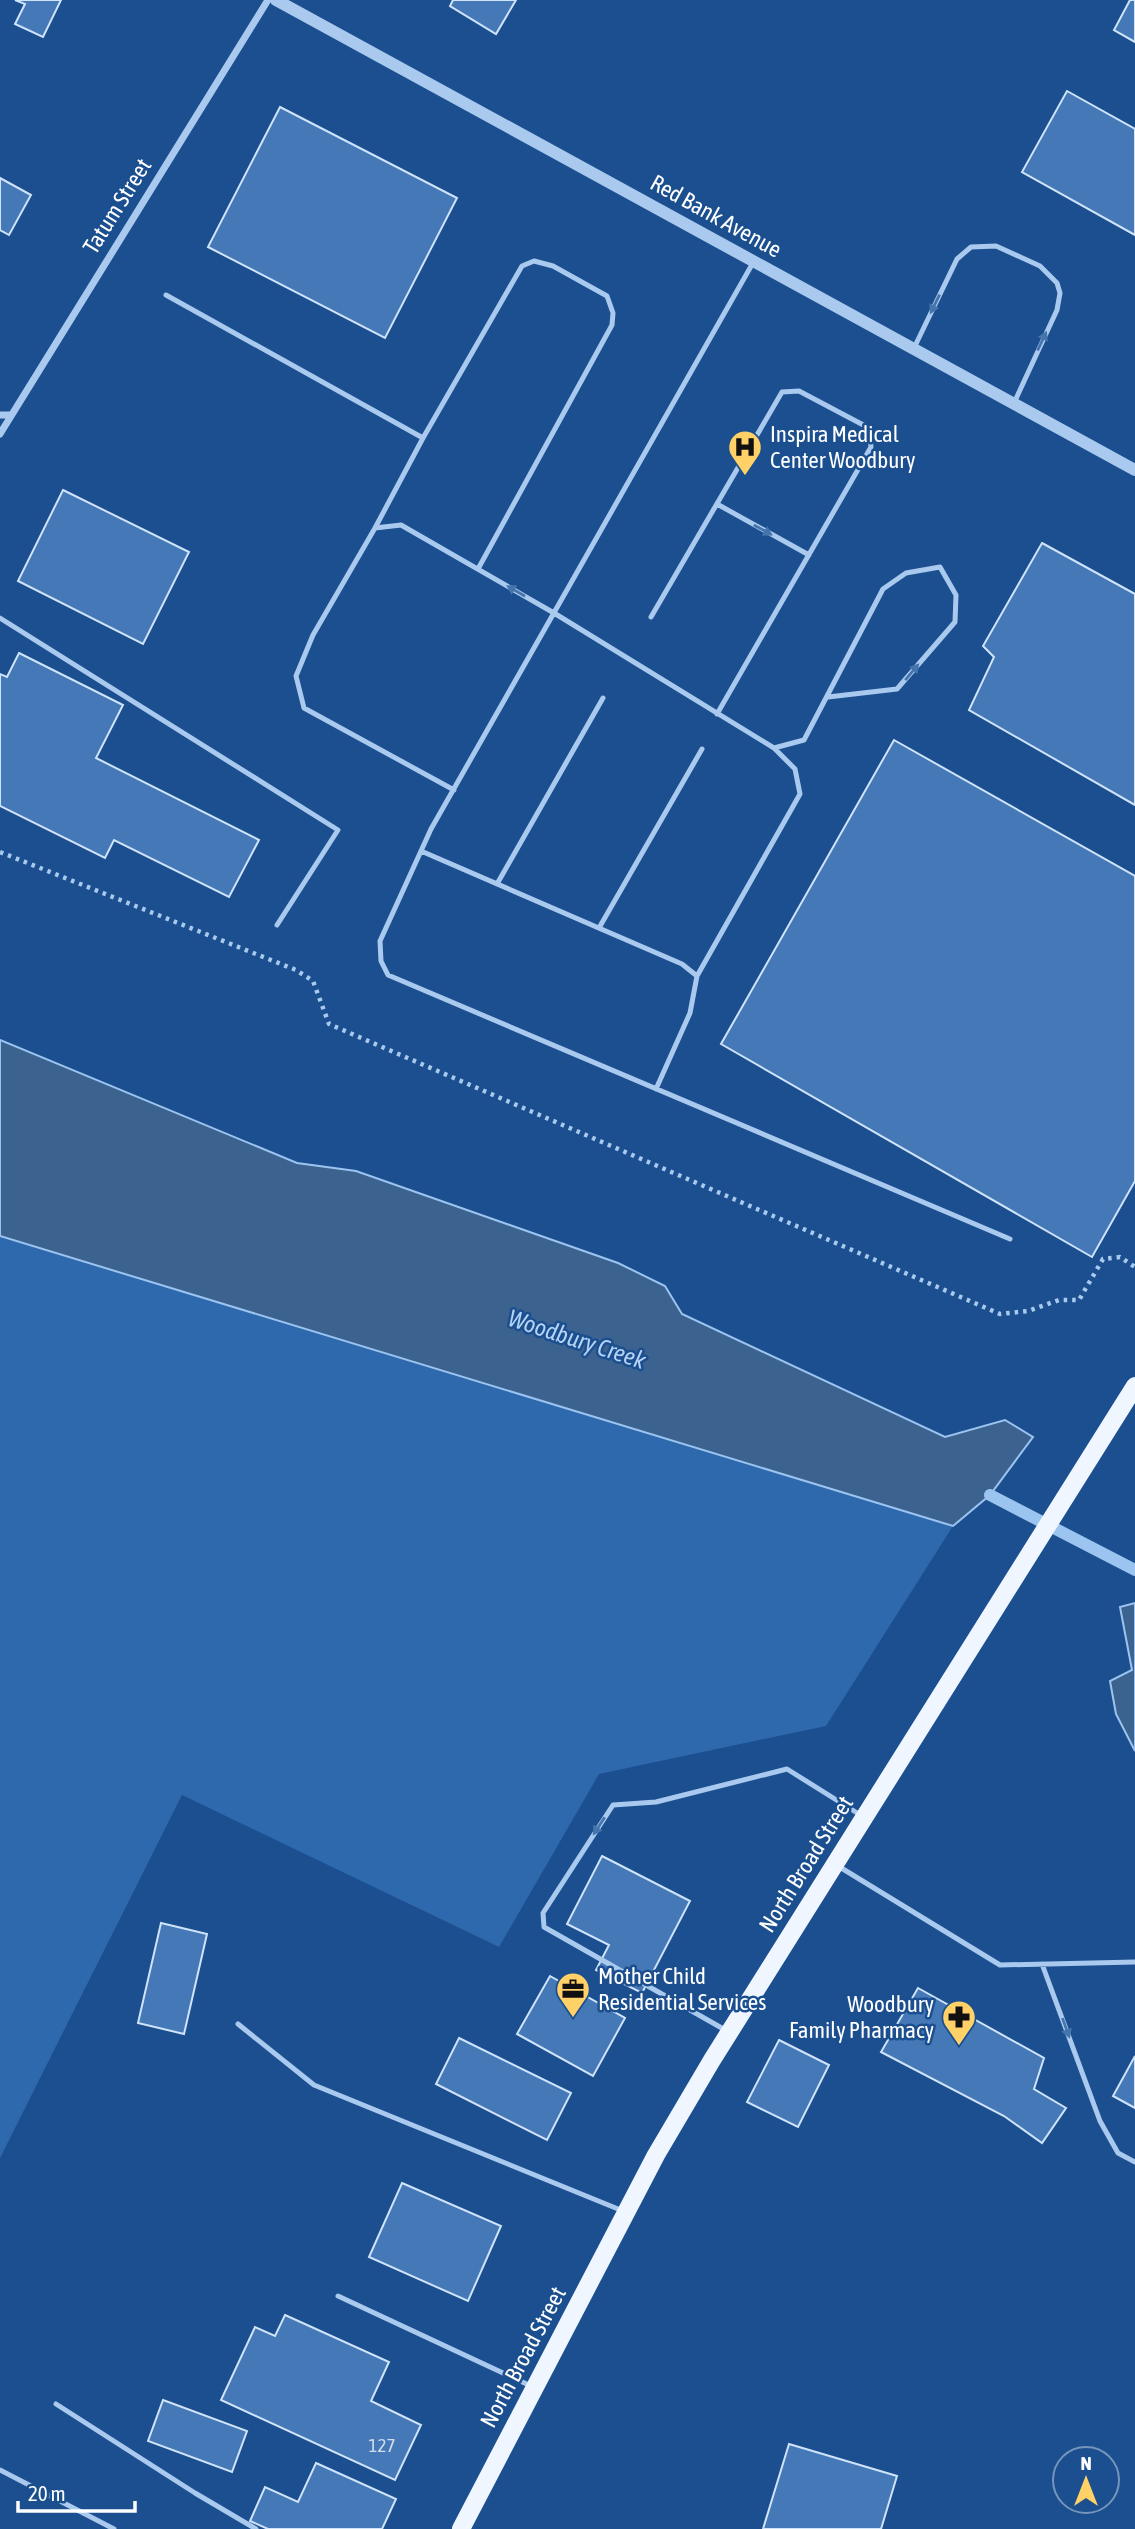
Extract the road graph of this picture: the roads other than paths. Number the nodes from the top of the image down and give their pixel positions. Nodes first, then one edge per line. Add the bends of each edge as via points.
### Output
1 (268, 0) edge
2 (276, 0) edge
3 (754, 261) junction
4 (166, 295) dead end
5 (914, 348) junction
6 (1014, 403) junction
7 (0, 415) edge
8 (11, 415) junction
9 (0, 434) edge
10 (423, 438) junction
11 (1135, 470) edge
12 (717, 504) junction
13 (375, 528) junction
14 (809, 555) junction
15 (478, 569) junction
16 (554, 613) junction
17 (651, 617) dead end
18 (0, 618) edge
19 (828, 697) junction
20 (603, 698) dead end
21 (717, 714) junction
22 (774, 747) junction
23 (702, 749) dead end
24 (454, 790) junction
25 (421, 851) junction
26 (497, 884) junction
27 (277, 925) dead end
28 (599, 928) junction
29 (697, 976) junction
30 (656, 1089) junction
31 (1010, 1239) dead end
32 (1135, 1385) edge
33 (865, 1818) junction
34 (836, 1864) junction
35 (1135, 1962) edge
36 (1042, 1964) junction
37 (238, 2024) dead end
38 (731, 2033) junction
39 (1135, 2162) edge
40 (626, 2213) junction
41 (338, 2296) dead end
42 (534, 2388) junction
43 (56, 2404) dead end
44 (0, 2470) edge
45 (114, 2529) edge
46 (256, 2529) edge
47 (461, 2529) edge

1 - 8 street, Tatum Street
2 - 3 street, Red Bank Avenue
3 - 5 street, Red Bank Avenue
3 - 16 lane
4 - 10 lane
5 - 6 street, Red Bank Avenue
6 -> 5 lane via 1057,310 1057,283 1040,266 996,246 971,247 957,258
6 - 11 street, Red Bank Avenue
7 - 8 street
8 - 9 street, Tatum Street
10 - 13 lane
10 - 15 lane via 522,266 534,261 553,266 607,296 612,325
12 -> 14 lane
12 - 14 lane via 782,392 799,391 869,428 871,447
12 - 17 lane
13 - 15 lane via 401,525
13 - 24 lane via 313,635 296,676 298,690 304,708
14 - 21 lane
16 -> 15 lane
16 - 21 lane
16 - 24 lane
18 - 27 lane via 338,830
19 -> 19 lane via 897,689 955,622 956,595 940,567 906,573 883,589
19 - 22 lane via 804,740
20 - 26 lane
21 - 22 lane
22 - 29 lane via 795,769 800,794
23 - 28 lane
24 - 25 lane
25 - 26 lane
25 - 30 lane via 380,942 381,961 388,975
26 - 28 lane
28 - 29 lane via 682,964
29 - 30 lane via 690,1013
30 - 31 lane
32 - 33 main road, North Broad Street
33 - 34 main road, North Broad Street
33 -> 38 lane via 787,1769 656,1802 613,1805 543,1913 544,1927
34 - 36 lane via 1000,1965
34 - 38 main road, North Broad Street
35 - 36 lane
36 -> 39 lane via 1100,2121 1118,2153
37 - 40 lane via 314,2085
38 - 40 main road, North Broad Street
40 - 42 main road, North Broad Street
41 - 42 lane
42 - 47 main road, North Broad Street
43 - 46 lane
44 - 45 lane

